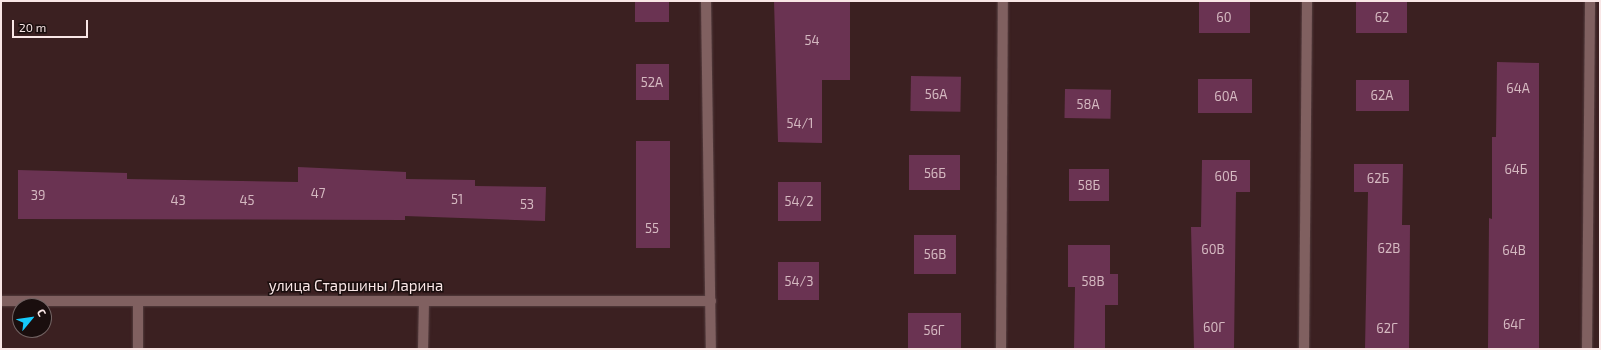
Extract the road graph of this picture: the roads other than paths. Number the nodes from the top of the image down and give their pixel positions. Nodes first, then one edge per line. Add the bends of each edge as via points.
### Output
1 (706, 1) edge
2 (1002, 1) edge
3 (1307, 1) edge
4 (1590, 1) edge
5 (1, 301) edge
6 (138, 301) junction
7 (424, 301) junction
8 (711, 301) junction
9 (138, 349) edge
10 (423, 349) edge
11 (711, 349) edge
12 (1001, 349) edge
13 (1304, 349) edge
14 (1586, 349) edge

1 - 8 street
2 - 12 street
3 - 13 street
4 - 14 street
5 - 6 street, улица Старшины Ларина
6 - 7 street, улица Старшины Ларина
6 - 9 street
7 - 8 street, улица Старшины Ларина
7 - 10 street
8 - 11 street

